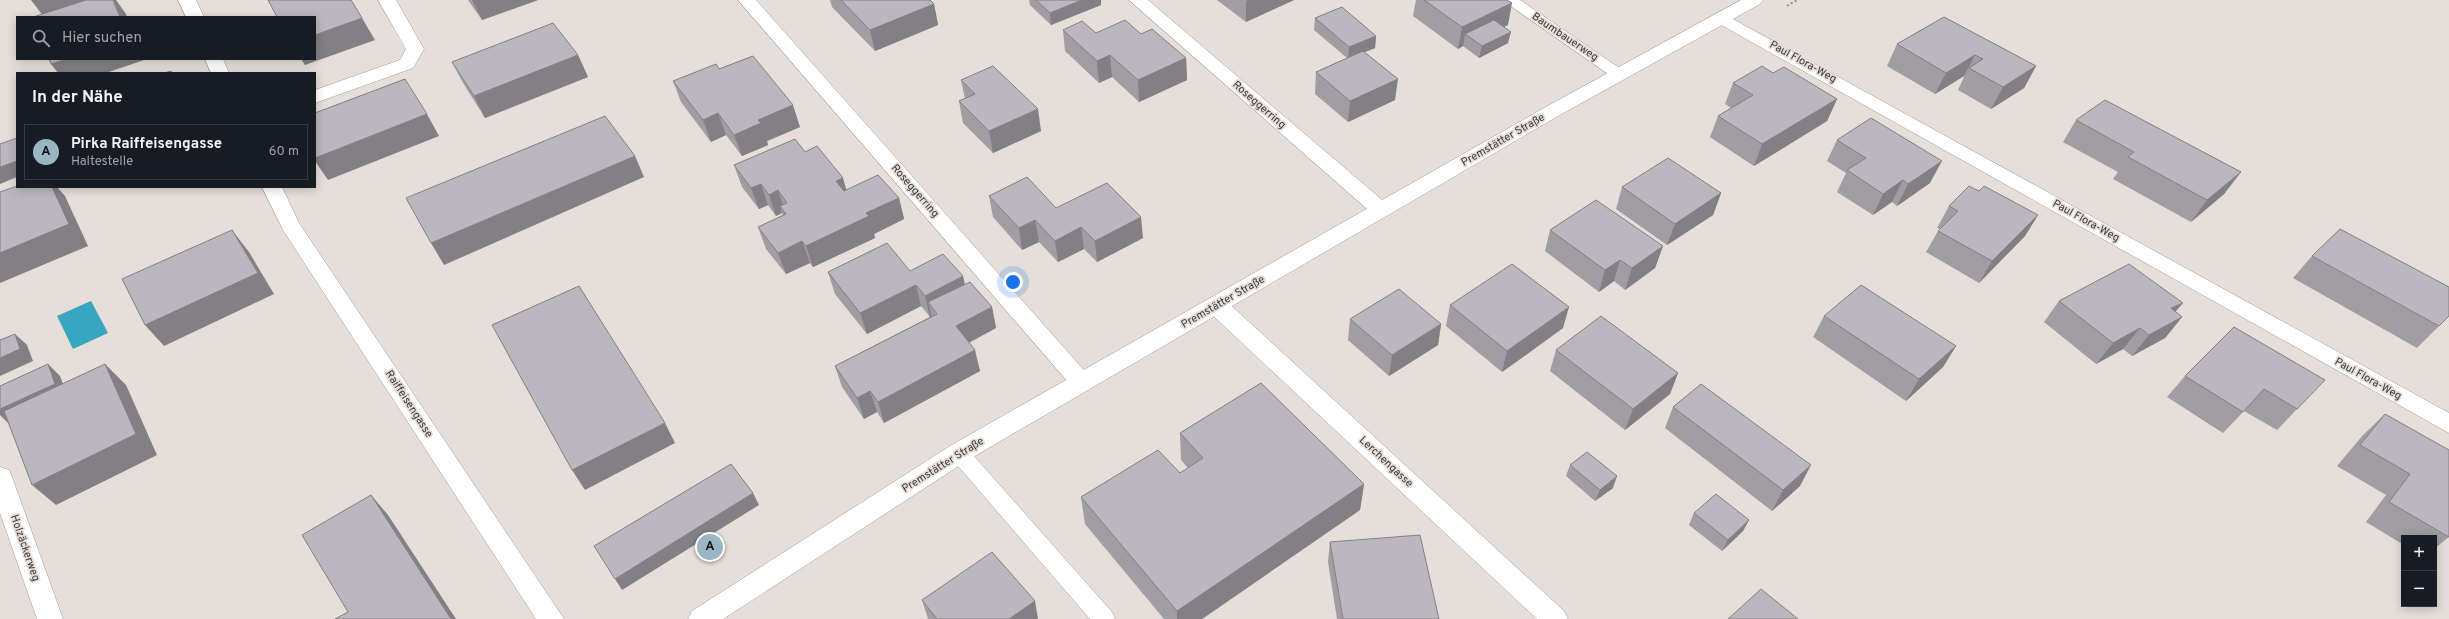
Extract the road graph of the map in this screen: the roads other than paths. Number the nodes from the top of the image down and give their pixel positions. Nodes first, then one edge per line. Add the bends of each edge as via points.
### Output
1 (187, 0) edge
2 (387, 0) edge
3 (748, 0) edge
4 (1138, 0) edge
5 (1510, 0) edge
6 (1754, 0) edge
7 (195, 16) edge
8 (1722, 18) junction
9 (214, 60) edge
10 (220, 72) edge
11 (1620, 74) junction
12 (316, 97) edge
13 (272, 188) edge
14 (1381, 210) junction
15 (1216, 305) junction
16 (1082, 382) junction
17 (2449, 424) edge
18 (959, 453) junction
19 (0, 478) edge
20 (50, 619) edge
21 (551, 619) edge
22 (701, 619) edge
23 (1104, 619) edge
24 (1555, 619) edge

1 - 7 street
2 - 12 street via 415,49 407,64
3 - 16 street, Roseggerring
4 - 14 street, Roseggerring
5 - 11 lane, Baumbauerweg
6 - 8 street, Premstätter Straße
8 - 11 street, Premstätter Straße
8 - 17 street, Paul Flora-Weg
9 - 10 street
11 - 14 street, Premstätter Straße
13 - 21 street, Raiffeisengasse via 290,226
14 - 15 street, Premstätter Straße
15 - 16 street, Premstätter Straße
15 - 24 street, Lerchengasse
16 - 18 street, Premstätter Straße
18 - 22 street, Premstätter Straße
18 - 23 lane
19 - 20 street, Holzäckerweg

